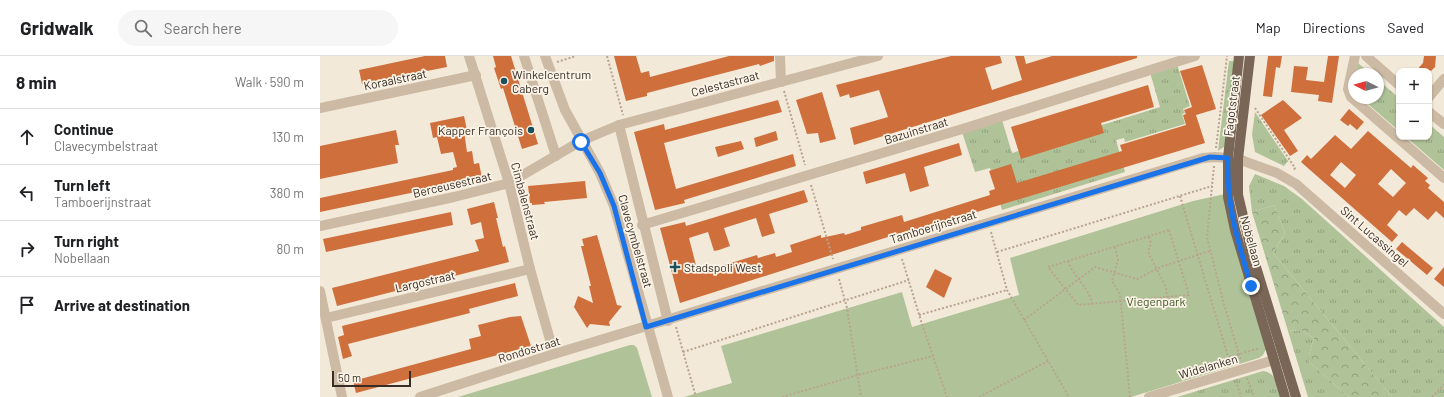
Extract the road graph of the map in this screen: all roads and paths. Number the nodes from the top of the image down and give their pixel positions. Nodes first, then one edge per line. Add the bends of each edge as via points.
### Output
1 (469, 56) edge
2 (524, 56) edge
3 (545, 56) edge
4 (607, 56) edge
5 (780, 56) edge
6 (878, 56) edge
7 (1195, 56) edge
8 (1227, 56) edge
9 (1239, 56) edge
10 (1250, 56) edge
11 (1355, 56) edge
12 (1366, 56) edge
13 (476, 75) junction
14 (1444, 79) edge
15 (781, 82) junction
16 (1396, 82) edge
17 (1432, 93) edge
18 (320, 108) edge
19 (1250, 108) dead end
20 (1432, 114) edge
21 (622, 124) junction
22 (1444, 124) edge
23 (581, 142) junction
24 (556, 156) junction
25 (1215, 157) junction
26 (1233, 158) junction
27 (1287, 178) junction
28 (1444, 178) edge
29 (509, 183) junction
30 (1212, 186) junction
31 (1180, 196) junction
32 (989, 223) junction
33 (642, 225) junction
34 (320, 226) edge
35 (1149, 237) junction
36 (1115, 247) junction
37 (900, 250) junction
38 (1210, 251) junction
39 (997, 252) junction
40 (1198, 255) junction
41 (1068, 261) junction
42 (1179, 261) junction
43 (530, 269) junction
44 (836, 269) junction
45 (1157, 269) junction
46 (1114, 272) junction
47 (1078, 279) junction
48 (909, 280) junction
49 (1065, 289) junction
50 (1007, 290) junction
51 (320, 291) edge
52 (1168, 297) junction
53 (845, 300) junction
54 (1121, 301) junction
55 (1092, 304) junction
56 (1444, 314) edge
57 (919, 315) junction
58 (326, 318) junction
59 (671, 320) junction
60 (1024, 320) junction
61 (646, 327) junction
62 (1270, 345) junction
63 (683, 352) junction
64 (554, 354) junction
65 (1239, 354) junction
66 (933, 356) junction
67 (1229, 357) junction
68 (1274, 360) junction
69 (1048, 361) junction
70 (1244, 369) junction
71 (1233, 372) junction
72 (858, 374) junction
73 (1444, 384) edge
74 (342, 397) edge
75 (420, 397) edge
76 (668, 397) edge
77 (696, 397) edge
78 (782, 397) edge
79 (862, 397) edge
80 (947, 397) edge
81 (979, 397) edge
82 (1069, 397) edge
83 (1130, 397) edge
84 (1149, 397) edge
85 (1241, 397) edge
86 (1254, 397) edge
87 (1286, 397) edge
88 (1296, 397) edge
89 (1432, 397) edge

1 - 13 street, Cimbalenstraat
2 - 24 street
3 - 23 street, Clavecymbelstraat via 565,110
4 - 21 path
5 - 15 street
6 - 15 street, Celestastraat
7 - 33 street, Bazuinstraat
8 - 25 path
9 - 26 main road, Fagotstraat
10 - 26 main road, Fagotstraat
11 - 28 street via 1348,89 1351,97
12 - 16 street
13 - 18 street, Koraalstraat
13 - 29 street, Cimbalenstraat
14 - 17 street
15 - 21 street, Celestastraat
19 - 27 path via 1255,108 1295,168
20 - 22 street
21 - 23 street, Celestastraat
21 - 33 street, Clavecymbelstraat
23 - 24 street, Berceusestraat
23 - 61 street, Clavecymbelstraat via 600,173 614,206
24 - 29 street, Berceusestraat
25 - 26 street, Tamboerijnstraat
25 - 30 path
25 - 32 street, Tamboerijnstraat via 1203,158
26 - 27 street, Sint Lucassingel
26 - 62 main road, Nobellaan via 1227,182 1230,212
26 - 88 main road, Nobellaan via 1244,227
27 - 56 street, Sint Lucassingel
29 - 34 street, Berceusestraat via 454,198
29 - 43 street, Cimbalenstraat
30 - 31 path
30 - 38 path via 1206,228
31 - 39 path
31 - 40 path
32 - 37 street, Tamboerijnstraat
32 - 39 path
33 - 59 street, Clavecymbelstraat
35 - 36 path
35 - 42 path via 1169,230
35 - 45 path via 1151,243 1148,252
36 - 41 path
36 - 46 path via 1118,260
37 - 44 street, Tamboerijnstraat
37 - 48 path
38 - 40 path
38 - 65 path
39 - 50 path
40 - 42 path
40 - 67 path
41 - 47 path
41 - 49 path via 1048,268
42 - 45 path
42 - 52 path via 1190,295
43 - 58 street, Largostraat
43 - 64 street, Cimbalenstraat
44 - 53 path
44 - 59 street, Tamboerijnstraat
45 - 46 path via 1137,279
45 - 52 path
46 - 47 path via 1095,266
46 - 54 path via 1112,281
47 - 49 path
47 - 55 path via 1091,296
48 - 53 path
48 - 57 path
49 - 55 path via 1078,305
49 - 60 path
50 - 57 path
50 - 60 path
51 - 58 street
52 - 54 path
53 - 63 path
53 - 72 path
54 - 55 path
54 - 83 path
57 - 66 path
58 - 74 street
59 - 61 street, Tamboerijnstraat
59 - 63 path
60 - 69 path
61 - 64 street, Rondostraat
61 - 76 street, Clavecymbelstraat
62 - 65 path
62 - 68 main road, Nobellaan
63 - 77 path
64 - 75 street, Rondostraat
65 - 67 path
65 - 70 path
66 - 72 path
66 - 80 path
67 - 71 path
68 - 70 street, Widelanken
68 - 87 main road, Nobellaan
69 - 81 path
69 - 82 path
70 - 71 street, Widelanken
70 - 86 path
71 - 84 street, Widelanken
71 - 85 path
72 - 78 path
72 - 79 path
73 - 89 path

